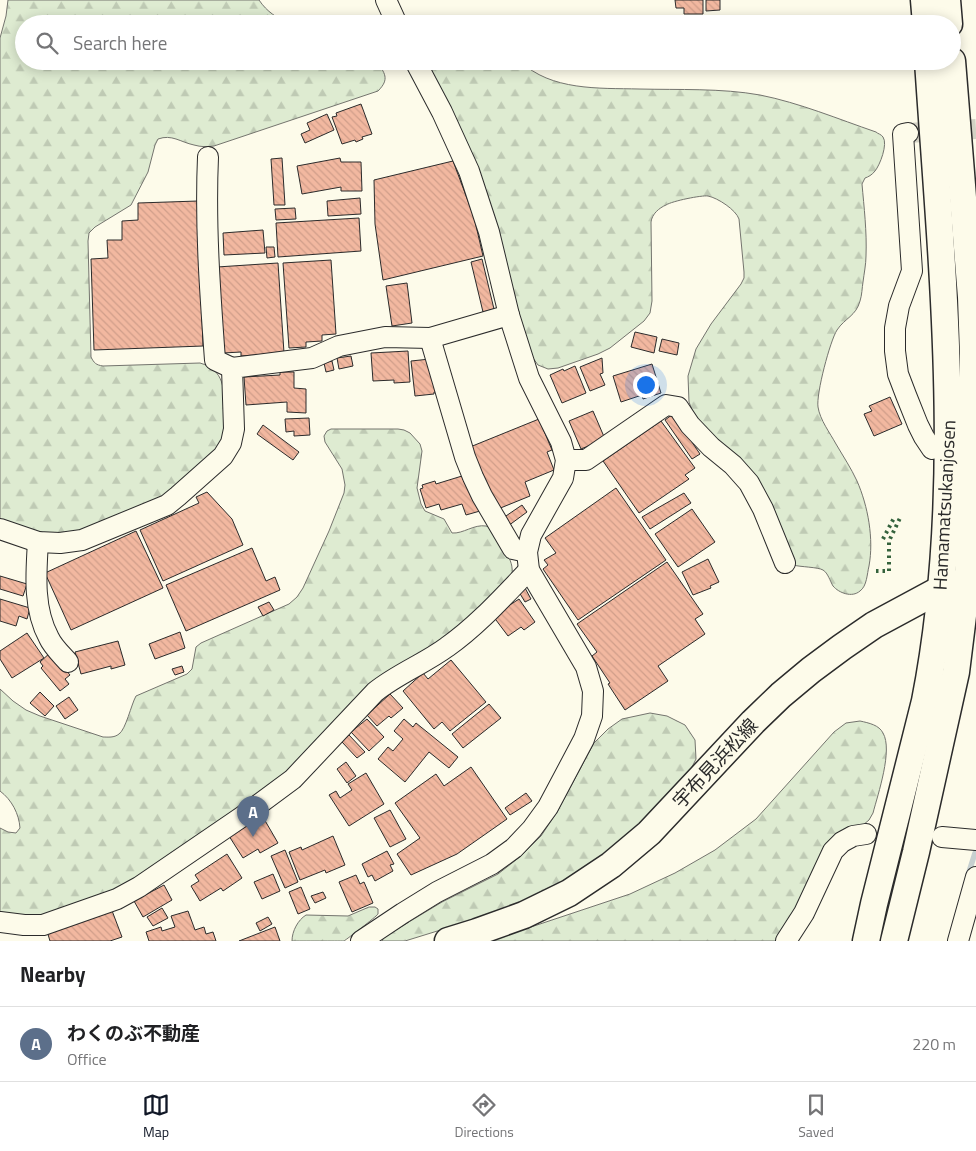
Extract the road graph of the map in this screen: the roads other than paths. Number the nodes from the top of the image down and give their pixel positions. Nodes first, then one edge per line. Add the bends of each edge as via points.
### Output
1 (386, 0) edge
2 (924, 0) edge
3 (947, 0) edge
4 (393, 15) edge
5 (925, 15) edge
6 (948, 15) edge
7 (421, 70) edge
8 (929, 70) edge
9 (953, 70) edge
10 (908, 133) dead end
11 (208, 157) dead end
12 (972, 269) edge
13 (942, 270) junction
14 (912, 271) junction
15 (509, 315) junction
16 (430, 338) junction
17 (232, 368) junction
18 (932, 449) dead end
19 (566, 460) junction
20 (0, 529) edge
21 (38, 542) junction
22 (528, 561) junction
23 (785, 564) dead end
24 (972, 573) edge
25 (940, 589) junction
26 (68, 662) dead end
27 (866, 834) dead end
28 (942, 837) dead end
29 (976, 840) edge
30 (976, 877) edge
31 (0, 922) edge
32 (361, 941) edge
33 (448, 941) edge
34 (786, 941) edge
35 (866, 941) edge
36 (894, 941) edge
37 (958, 941) edge

1 - 4 street
2 - 5 main road
3 - 6 main road
7 - 15 street via 469,171 489,232
8 - 13 main road, Hamamatsukanjosen
9 - 12 main road, Hamamatsukanjosen
10 - 14 street via 903,134
11 - 17 street via 208,255 215,360
12 - 24 main road, Hamamatsukanjosen
13 - 14 street
13 - 25 main road, Hamamatsukanjosen via 948,441
14 - 18 street via 899,306 895,351 898,374 918,425
15 - 16 street
15 - 19 street via 529,378 561,442
16 - 17 street via 385,337 339,346 312,358
16 - 22 street via 465,457 482,496 513,548
17 - 21 street via 234,429 232,443 224,456 167,505 82,540
19 - 22 street via 563,478 531,535
19 - 23 street via 586,460 666,405 678,407 690,425 749,483
20 - 21 street
21 - 26 street via 36,587 42,622 49,639
22 - 31 street via 503,598 436,655 375,692 293,779 139,887 117,899 43,925
22 - 32 street via 586,667 593,691 592,716 584,739 548,807 514,848 492,864 430,896
24 - 25 main road, 宇布見浜松線
24 - 36 main road, Hamamatsukanjosen via 956,672
25 - 33 main road, 宇布見浜松線 via 874,625 781,695 649,833 611,865 524,915
25 - 35 main road, Hamamatsukanjosen via 925,701
27 - 34 street via 853,836 833,851 804,913
28 - 29 street
30 - 37 street

